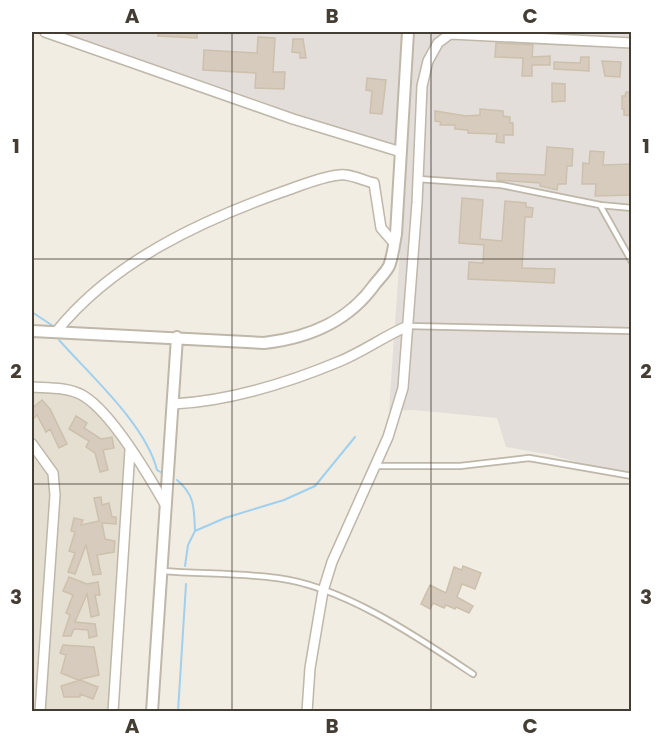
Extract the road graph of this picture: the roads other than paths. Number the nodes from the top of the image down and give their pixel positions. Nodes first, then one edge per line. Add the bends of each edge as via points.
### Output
1 (45, 32) edge
2 (408, 32) edge
3 (632, 43) edge
4 (401, 152) junction
5 (418, 179) junction
6 (600, 205) junction
7 (632, 208) edge
8 (394, 243) junction
9 (632, 262) edge
10 (408, 326) junction
11 (32, 331) edge
12 (632, 331) edge
13 (57, 332) junction
14 (177, 337) junction
15 (32, 387) edge
16 (173, 404) junction
17 (32, 444) edge
18 (130, 450) junction
19 (375, 466) junction
20 (632, 476) edge
21 (166, 506) junction
22 (162, 572) junction
23 (323, 591) junction
24 (473, 674) dead end
25 (40, 711) edge
26 (113, 711) edge
27 (152, 711) edge
28 (307, 711) edge

1 - 4 street
2 - 4 street
3 - 5 street via 450,34 438,43 428,61 422,86
4 - 8 street
5 - 6 lane via 501,185
5 - 10 street
6 - 7 lane
6 - 9 lane
8 - 13 street via 381,228 374,183 340,174 250,203 193,228 101,285
8 - 14 street via 389,266 368,294 340,319 315,332 264,343
10 - 12 lane
10 - 16 street via 339,361 242,396
10 - 19 street via 403,388
11 - 13 street
13 - 14 street
14 - 16 street
15 - 18 street via 72,391 93,402
16 - 21 street
17 - 25 street via 53,473 55,495
18 - 21 street
18 - 26 street
19 - 20 lane via 460,466 529,458
19 - 23 street
21 - 22 street
22 - 23 lane via 278,578
22 - 27 street
23 - 24 lane via 398,624
23 - 28 street

